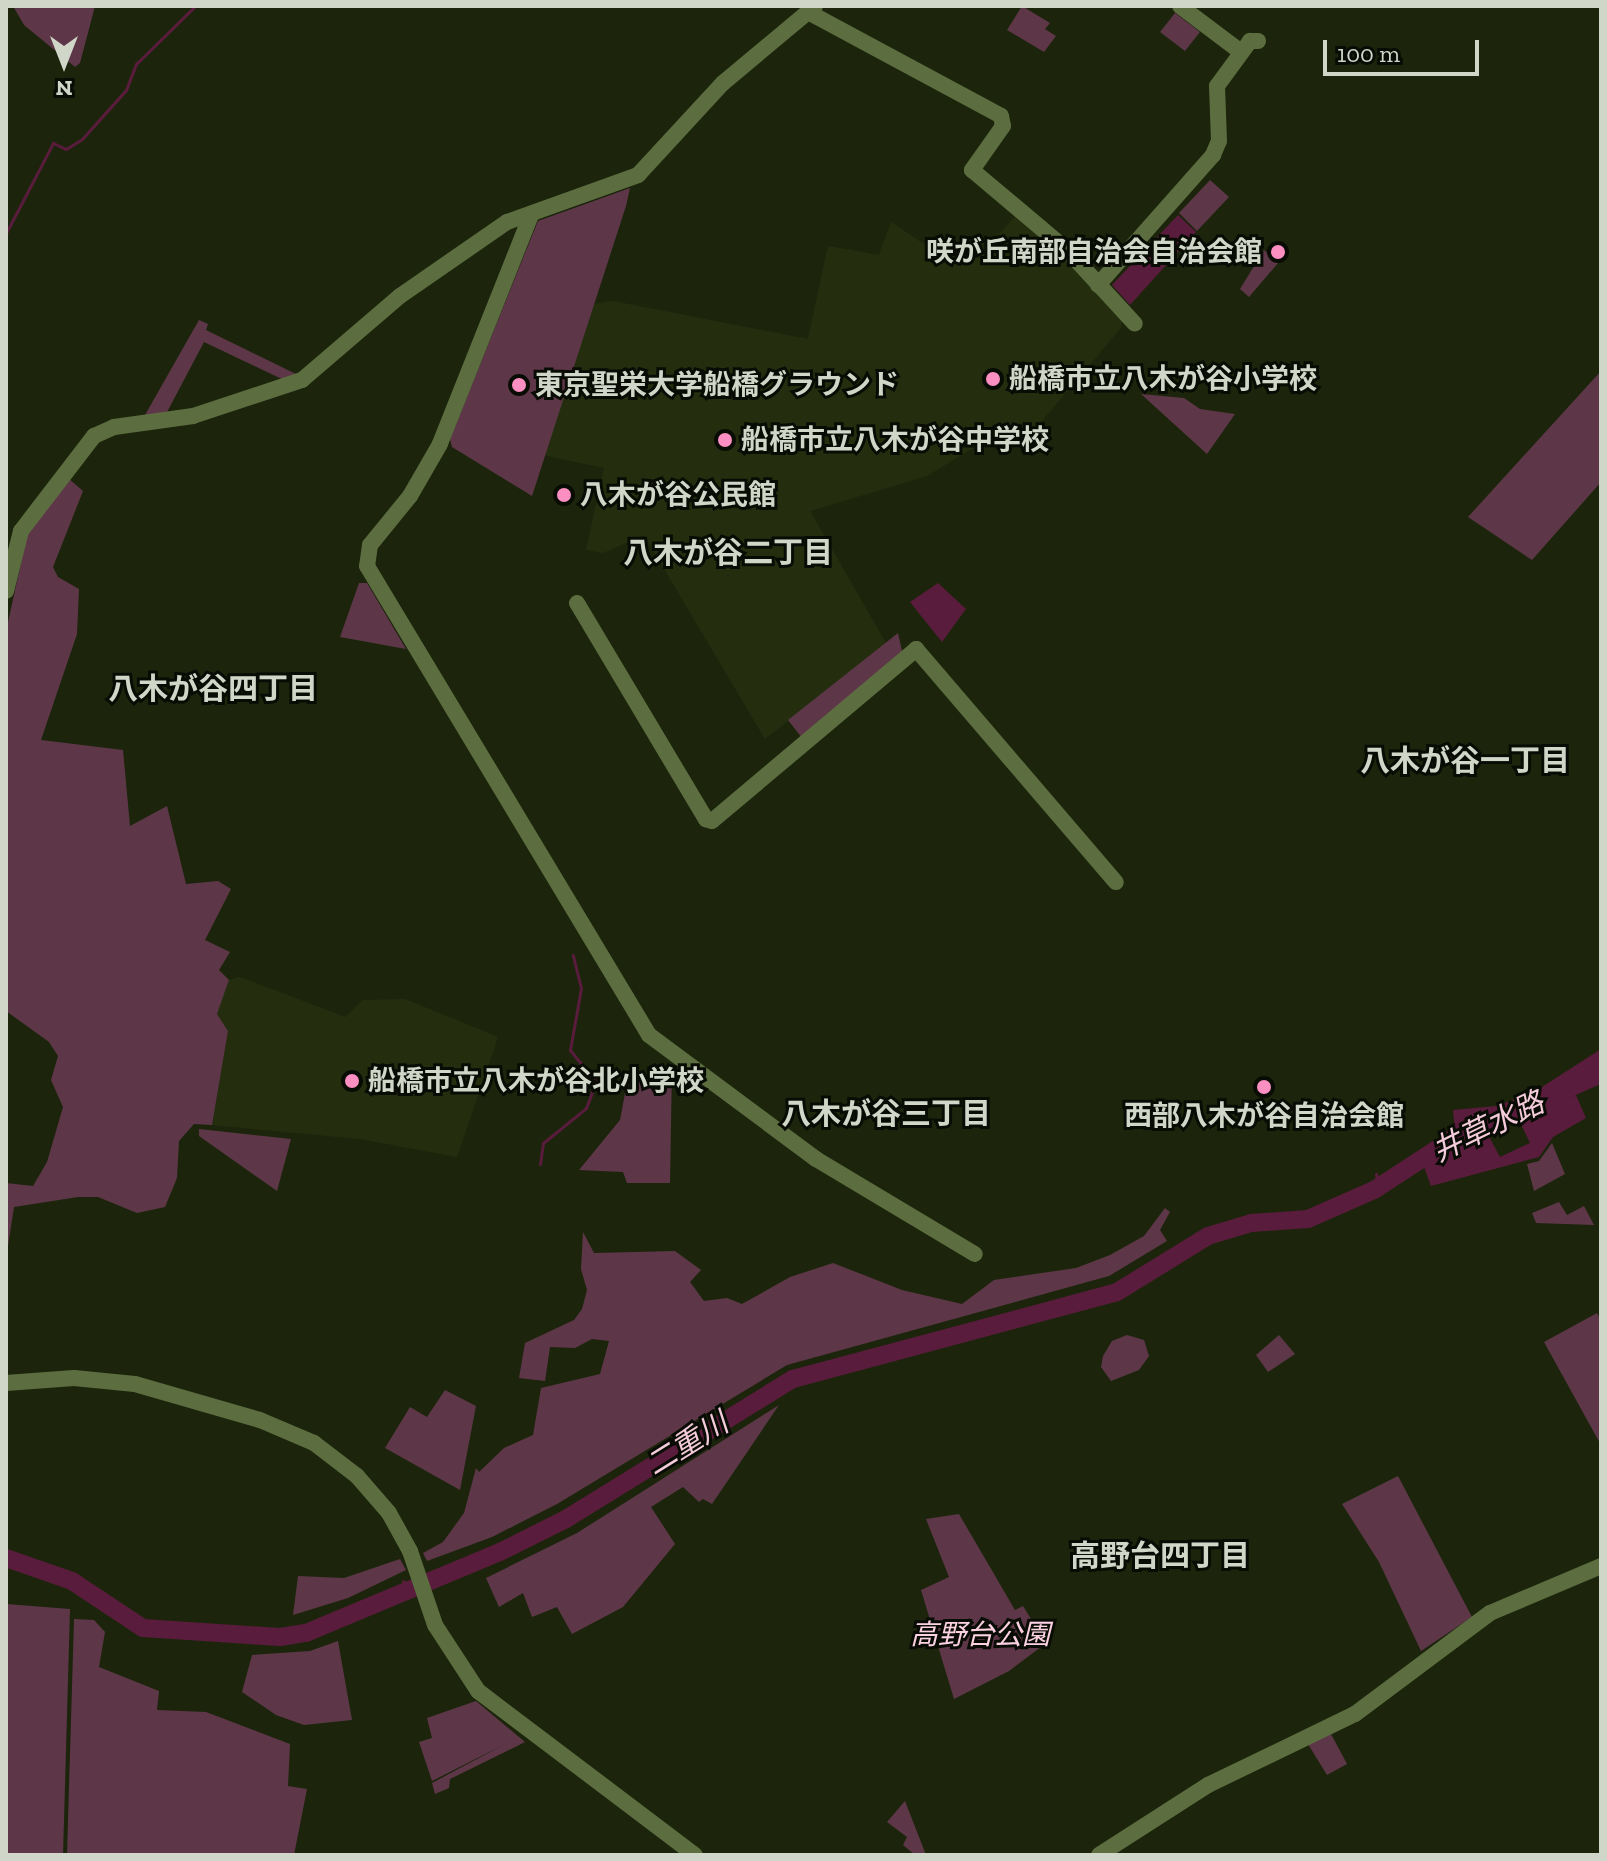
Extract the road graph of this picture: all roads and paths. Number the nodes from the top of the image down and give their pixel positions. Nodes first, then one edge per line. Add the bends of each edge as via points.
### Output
1 (1180, 6) edge
2 (811, 9) edge
3 (1258, 41) dead end
4 (1241, 52) junction
5 (531, 215) junction
6 (1098, 285) junction
7 (1135, 324) dead end
8 (6, 591) edge
9 (577, 603) dead end
10 (1116, 882) dead end
11 (975, 1254) dead end
12 (6, 1383) edge
13 (1601, 1566) edge
14 (695, 1855) edge
15 (1099, 1855) edge

1 - 4 street
2 - 5 street via 723,83 638,175
2 - 6 street via 1001,116 1003,126 972,170 1020,207
3 - 4 street via 1250,41
4 - 6 street via 1217,86 1218,145 1213,155
5 - 8 street via 507,222 419,282 288,387 193,416 114,427 94,436 21,531
5 - 11 street via 440,444 410,496 370,545 367,566 649,1035 816,1159
6 - 7 street
9 - 10 street via 706,819 712,821 916,649
12 - 14 street via 115,1380 298,1434 346,1467 377,1497 417,1570 450,1653 478,1691
13 - 15 street via 1490,1613 1355,1714 1208,1785

